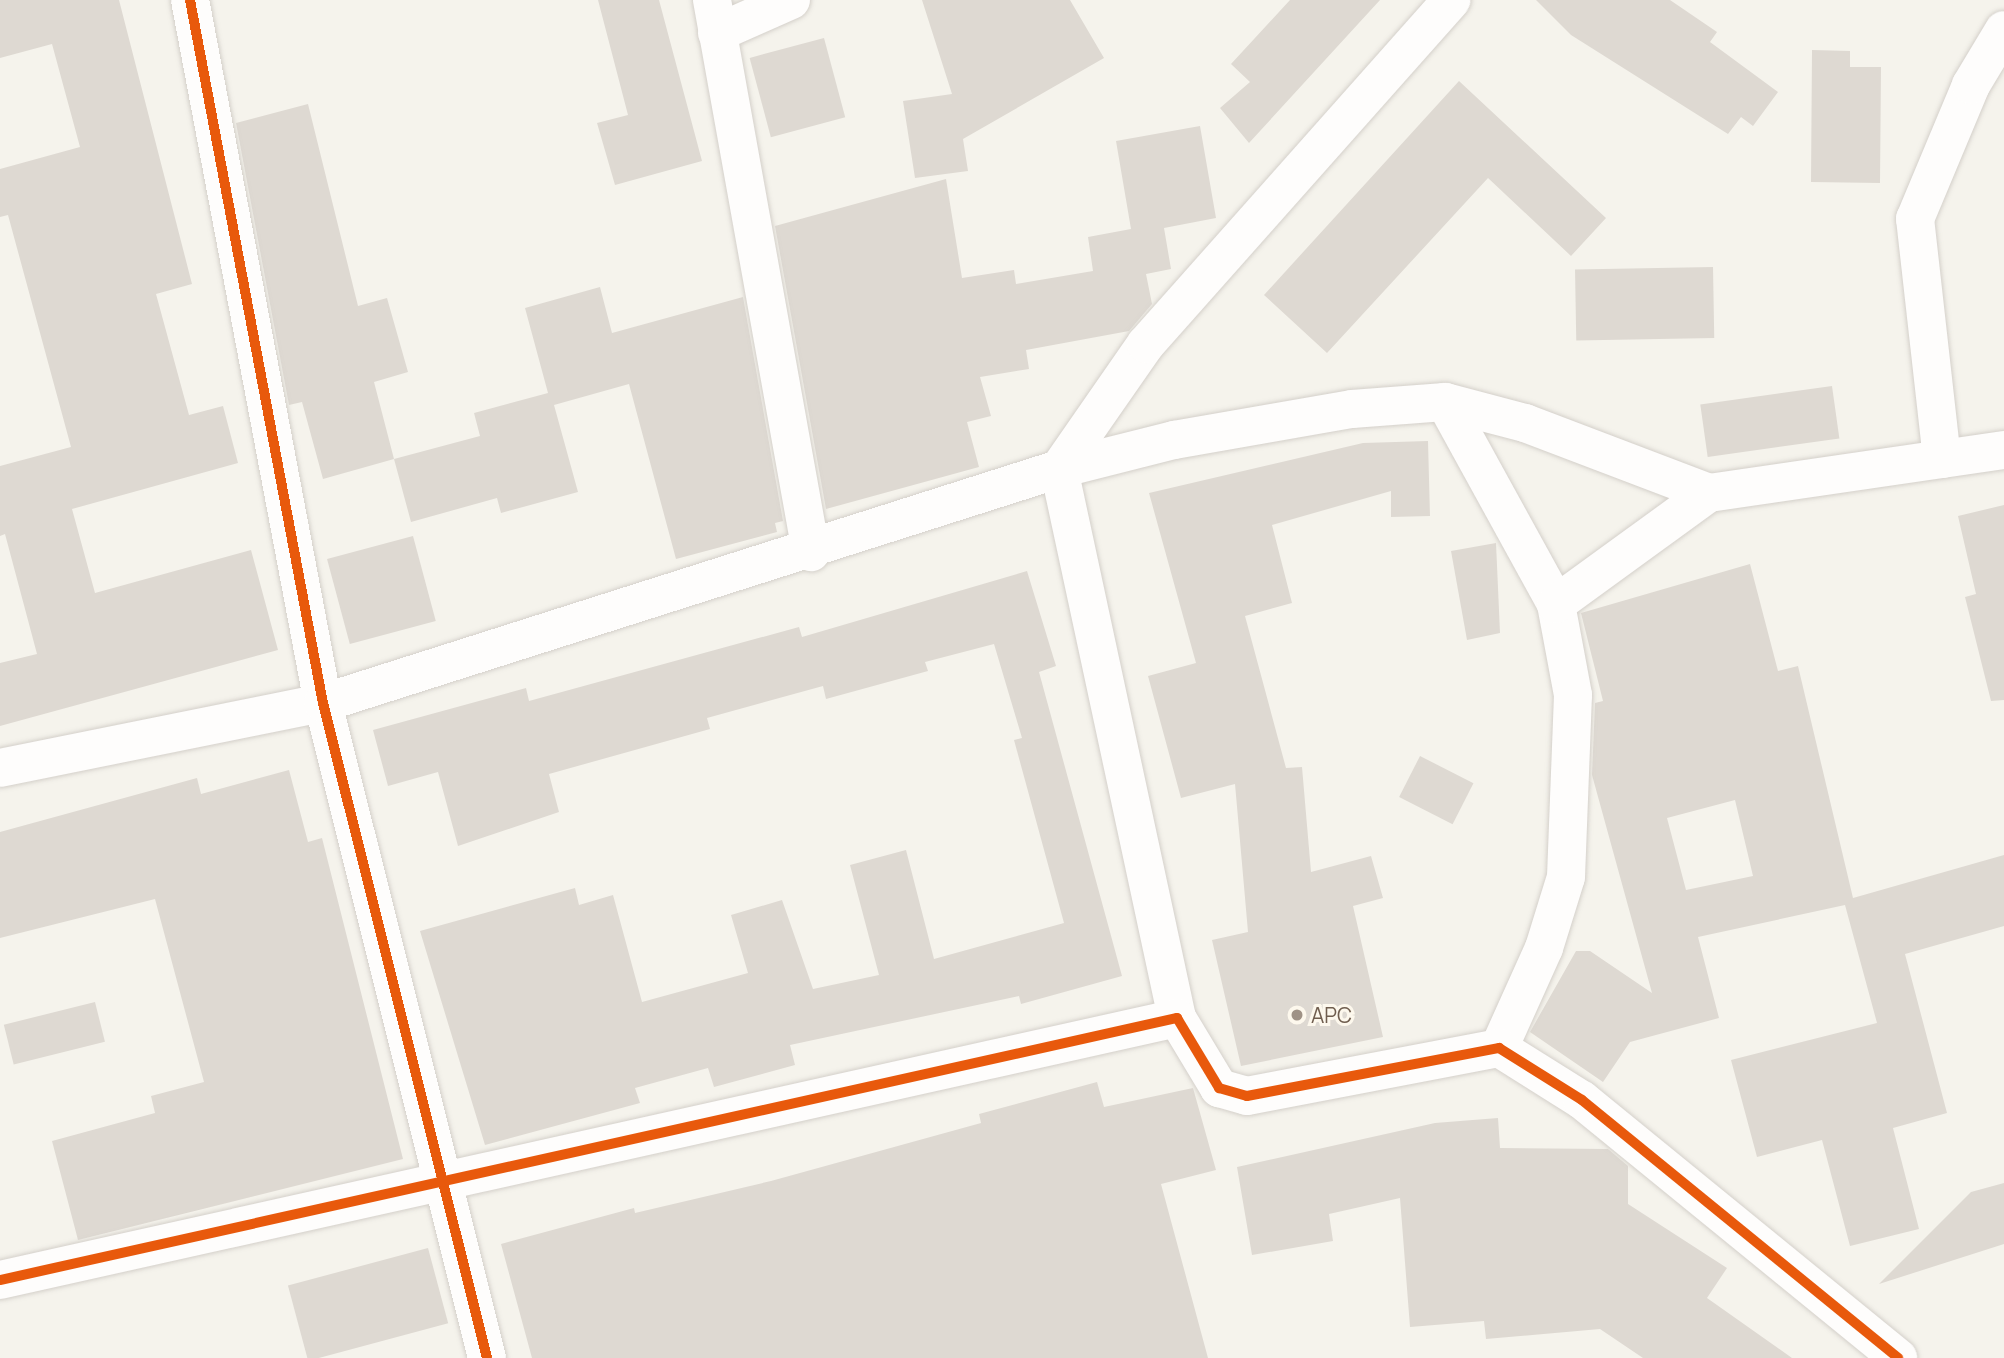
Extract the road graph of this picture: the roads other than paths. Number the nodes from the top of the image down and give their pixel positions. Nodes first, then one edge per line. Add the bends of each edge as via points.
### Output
1 (190, 0) edge
2 (792, 0) edge
3 (1451, 0) edge
4 (715, 16) edge
5 (2004, 30) edge
6 (1445, 402) junction
7 (2004, 450) edge
8 (1942, 459) junction
9 (1059, 469) junction
10 (1709, 493) junction
11 (811, 552) junction
12 (1556, 604) junction
13 (323, 702) junction
14 (0, 768) edge
15 (1177, 1018) junction
16 (1499, 1048) junction
17 (443, 1180) junction
18 (0, 1280) edge
19 (487, 1358) edge
20 (1898, 1358) edge

1 - 13 street
2 - 4 street
3 - 9 street via 1146,344
4 - 11 street
5 - 8 street via 1971,85 1915,219
6 - 9 street via 1324,414
6 - 10 street via 1525,424
6 - 12 street
7 - 8 street
8 - 10 street
9 - 11 street
9 - 15 street
10 - 12 street
11 - 13 street
12 - 16 street via 1573,695 1566,877 1544,948
13 - 14 street
13 - 17 street
15 - 16 street via 1219,1088 1247,1096
15 - 17 street
16 - 20 street via 1582,1100
17 - 18 street
17 - 19 street

